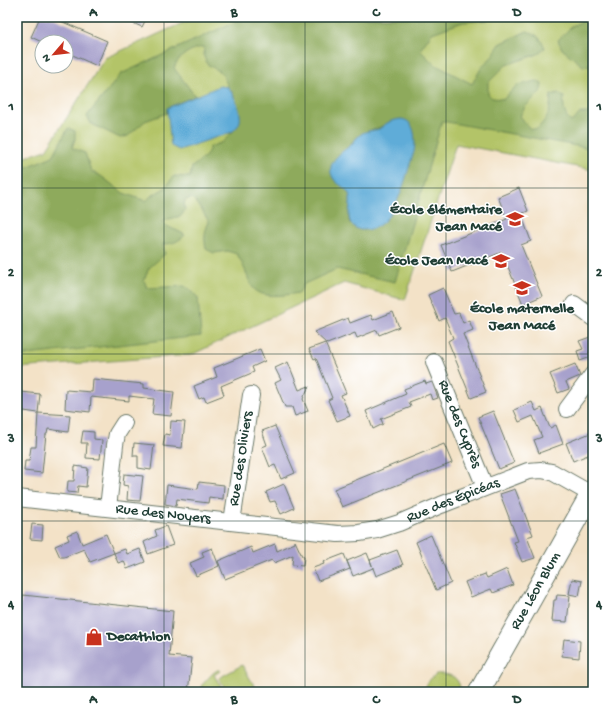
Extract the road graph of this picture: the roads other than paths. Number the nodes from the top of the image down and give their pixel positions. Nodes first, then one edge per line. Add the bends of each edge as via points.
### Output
1 (574, 304) dead end
2 (593, 318) edge
3 (434, 362) dead end
4 (593, 374) edge
5 (251, 395) dead end
6 (567, 408) dead end
7 (124, 423) dead end
8 (485, 487) junction
9 (592, 492) edge
10 (18, 496) edge
11 (108, 508) junction
12 (232, 522) junction
13 (309, 530) joint
14 (479, 692) edge

1 - 2 street
3 - 8 street, Rue des Cyprès
4 - 6 street
5 - 12 street, Rue des Oliviers
7 - 11 street via 117,434
8 - 9 street, Rue des Épicéas via 528,470 541,470 552,472
8 - 13 street, Rue des Épicéas via 377,530 338,534
9 - 14 main road, Rue Léon Blum
10 - 11 street, Rue des Noyers
11 - 12 street, Rue des Noyers
12 - 13 street, Rue des Noyers

